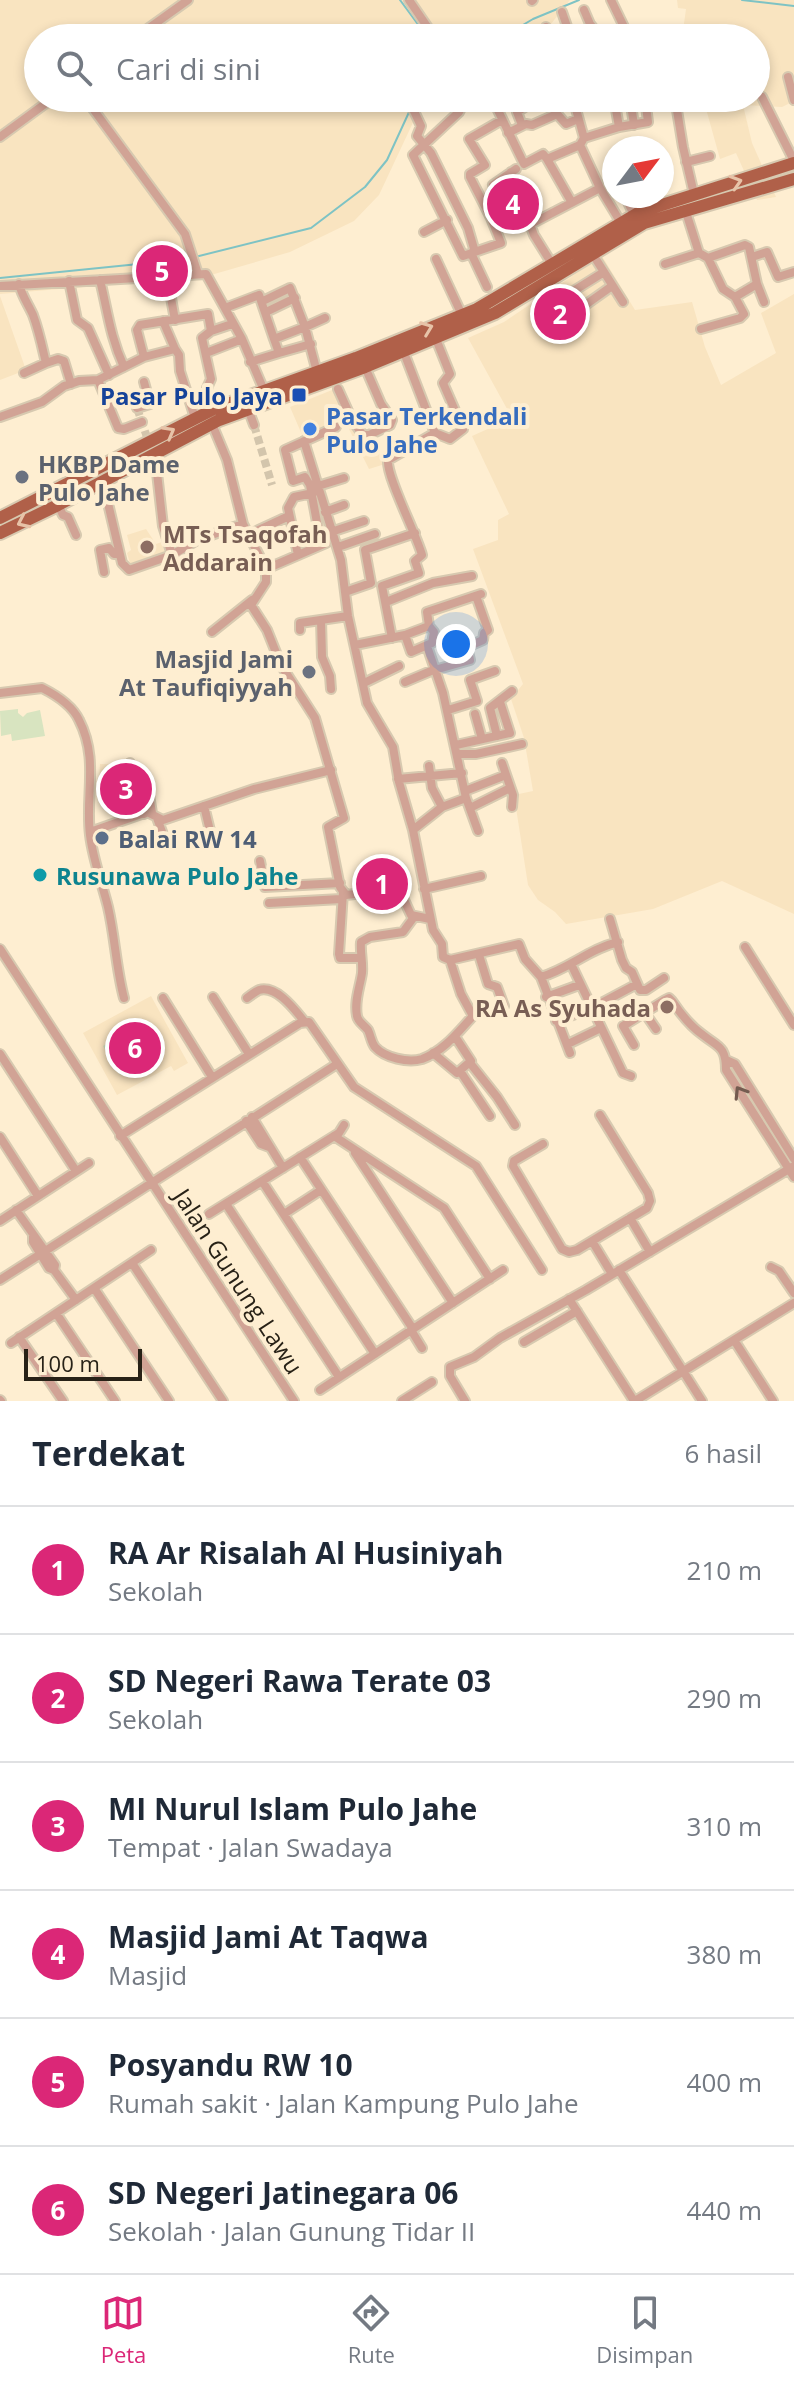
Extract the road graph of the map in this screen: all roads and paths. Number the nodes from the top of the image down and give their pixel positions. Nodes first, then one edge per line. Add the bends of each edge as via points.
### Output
1 (188, 0) edge
2 (409, 0) edge
3 (611, 0) edge
4 (584, 10) dead end
5 (562, 12) dead end
6 (155, 24) edge
7 (425, 24) edge
8 (566, 24) edge
9 (590, 24) edge
10 (623, 24) edge
11 (788, 77) dead end
12 (794, 100) edge
13 (34, 112) edge
14 (95, 112) edge
15 (414, 112) edge
16 (459, 112) edge
17 (498, 112) edge
18 (517, 112) edge
19 (576, 112) edge
20 (616, 112) edge
21 (632, 112) edge
22 (647, 112) edge
23 (677, 112) edge
24 (769, 112) edge
25 (578, 119) junction
26 (502, 120) junction
27 (522, 125) junction
28 (634, 125) junction
29 (619, 127) junction
30 (508, 133) junction
31 (0, 137) edge
32 (582, 142) junction
33 (423, 144) junction
34 (710, 156) dead end
35 (547, 159) junction
36 (686, 162) junction
37 (794, 162) edge
38 (794, 179) edge
39 (600, 188) junction
40 (694, 194) junction
41 (571, 201) junction
42 (631, 208) edge
43 (685, 209) junction
44 (634, 215) junction
45 (491, 218) junction
46 (447, 220) junction
47 (621, 223) junction
48 (531, 224) junction
49 (424, 232) dead end
50 (473, 253) junction
51 (592, 253) junction
52 (699, 253) junction
53 (752, 257) junction
54 (708, 258) junction
55 (436, 259) dead end
56 (552, 264) junction
57 (665, 264) dead end
58 (197, 271) junction
59 (604, 272) junction
60 (794, 272) edge
61 (167, 276) junction
62 (100, 280) junction
63 (69, 281) junction
64 (19, 284) junction
65 (757, 284) junction
66 (0, 286) edge
67 (612, 286) junction
68 (487, 287) dead end
69 (512, 296) junction
70 (735, 297) junction
71 (295, 298) junction
72 (263, 301) junction
73 (623, 302) dead end
74 (764, 302) dead end
75 (551, 305) dead end
76 (225, 308) junction
77 (266, 312) junction
78 (462, 315) junction
79 (325, 318) dead end
80 (582, 319) dead end
81 (175, 320) junction
82 (163, 321) junction
83 (232, 324) junction
84 (305, 327) junction
85 (701, 329) dead end
86 (211, 331) junction
87 (242, 339) junction
88 (274, 339) junction
89 (436, 339) junction
90 (311, 344) junction
91 (177, 350) junction
92 (403, 350) junction
93 (206, 353) junction
94 (279, 353) junction
95 (144, 357) junction
96 (250, 362) junction
97 (46, 363) junction
98 (124, 367) junction
99 (365, 367) junction
100 (317, 372) junction
101 (24, 373) dead end
102 (109, 375) junction
103 (98, 380) junction
104 (144, 382) dead end
105 (71, 384) junction
106 (338, 389) dead end
107 (266, 396) junction
108 (137, 408) tunnel mouth
109 (214, 409) junction
110 (248, 409) junction
111 (0, 417) edge
112 (195, 418) junction
113 (142, 422) dead end
114 (212, 424) junction
115 (254, 425) tunnel mouth
116 (336, 427) dead end
117 (435, 433) junction
118 (304, 441) junction
119 (155, 455) junction
120 (344, 478) dead end
121 (103, 482) junction
122 (315, 490) junction
123 (58, 505) junction
124 (344, 505) dead end
125 (325, 512) junction
126 (289, 516) junction
127 (0, 518) edge
128 (364, 521) dead end
129 (243, 524) junction
130 (0, 533) edge
131 (415, 533) junction
132 (375, 534) dead end
133 (76, 535) dead end
134 (248, 535) junction
135 (334, 540) junction
136 (321, 544) junction
137 (119, 553) junction
138 (172, 555) junction
139 (298, 555) junction
140 (266, 569) junction
141 (104, 572) dead end
142 (472, 576) dead end
143 (345, 592) junction
144 (253, 600) junction
145 (386, 602) junction
146 (348, 616) junction
147 (321, 620) junction
148 (429, 626) junction
149 (300, 630) dead end
150 (212, 632) dead end
151 (405, 635) junction
152 (392, 638) junction
153 (355, 645) junction
154 (427, 646) junction
155 (399, 666) dead end
156 (436, 670) junction
157 (495, 671) dead end
158 (405, 682) dead end
159 (364, 683) junction
160 (331, 689) dead end
161 (512, 691) dead end
162 (0, 693) edge
163 (448, 710) junction
164 (475, 714) dead end
165 (482, 739) junction
166 (522, 744) dead end
167 (457, 749) junction
168 (130, 763) dead end
169 (502, 763) dead end
170 (429, 766) dead end
171 (331, 770) junction
172 (462, 773) junction
173 (506, 775) junction
174 (430, 776) junction
175 (398, 779) junction
176 (510, 788) junction
177 (466, 794) junction
178 (149, 795) dead end
179 (204, 806) junction
180 (442, 807) junction
181 (512, 807) dead end
182 (470, 808) junction
183 (151, 815) junction
184 (413, 830) junction
185 (478, 831) dead end
186 (90, 832) junction
187 (212, 839) dead end
188 (165, 840) dead end
189 (260, 861) dead end
190 (481, 876) dead end
191 (424, 889) junction
192 (341, 891) junction
193 (269, 903) dead end
194 (414, 917) junction
195 (430, 919) junction
196 (610, 919) dead end
197 (618, 942) junction
198 (745, 947) dead end
199 (0, 949) edge
200 (479, 955) junction
201 (361, 958) junction
202 (450, 960) junction
203 (571, 964) junction
204 (541, 977) junction
205 (664, 978) dead end
206 (637, 984) junction
207 (579, 985) junction
208 (213, 997) dead end
209 (546, 997) junction
210 (124, 998) dead end
211 (163, 998) dead end
212 (247, 998) dead end
213 (504, 1006) dead end
214 (592, 1008) junction
215 (645, 1013) junction
216 (304, 1021) junction
217 (556, 1021) junction
218 (794, 1025) edge
219 (601, 1028) junction
220 (656, 1029) dead end
221 (456, 1038) junction
222 (634, 1045) dead end
223 (433, 1053) junction
224 (0, 1054) edge
225 (249, 1054) junction
226 (726, 1060) junction
227 (470, 1063) junction
228 (337, 1064) junction
229 (460, 1071) junction
230 (631, 1076) dead end
231 (212, 1077) junction
232 (600, 1115) dead end
233 (490, 1116) dead end
234 (249, 1119) junction
235 (344, 1125) dead end
236 (515, 1125) dead end
237 (775, 1127) junction
238 (766, 1133) junction
239 (120, 1136) junction
240 (334, 1136) junction
241 (0, 1137) edge
242 (543, 1144) dead end
243 (352, 1149) junction
244 (300, 1157) junction
245 (794, 1159) edge
246 (89, 1163) dead end
247 (283, 1168) junction
248 (76, 1171) junction
249 (792, 1171) edge
250 (262, 1181) junction
251 (150, 1182) junction
252 (321, 1190) junction
253 (38, 1196) junction
254 (226, 1204) junction
255 (16, 1210) junction
256 (209, 1214) dead end
257 (284, 1214) junction
258 (630, 1218) junction
259 (0, 1221) edge
260 (592, 1241) junction
261 (151, 1250) dead end
262 (42, 1252) junction
263 (650, 1252) junction
264 (132, 1263) junction
265 (771, 1267) dead end
266 (503, 1270) dead end
267 (542, 1270) dead end
268 (615, 1272) junction
269 (490, 1279) junction
270 (0, 1280) edge
271 (94, 1288) junction
272 (794, 1293) edge
273 (569, 1299) junction
274 (76, 1300) junction
275 (453, 1303) junction
276 (794, 1303) edge
277 (577, 1311) junction
278 (56, 1313) junction
279 (412, 1330) junction
280 (734, 1340) junction
281 (524, 1342) dead end
282 (422, 1348) dead end
283 (375, 1354) junction
284 (683, 1371) junction
285 (339, 1377) junction
286 (432, 1382) dead end
287 (320, 1390) dead end
288 (63, 1401) edge
289 (115, 1401) edge
290 (169, 1401) edge
291 (223, 1401) edge
292 (294, 1401) edge
293 (402, 1401) edge
294 (465, 1401) edge
295 (634, 1401) edge
296 (702, 1401) edge
297 (773, 1401) edge

1 - 6 street
2 - 7 street
3 - 10 street
4 - 9 street
5 - 8 street
11 - 12 street
13 - 31 street
14 - 58 street via 185,234
15 - 33 street
16 - 33 street
17 - 26 street
18 - 27 street
19 - 25 street
20 - 29 street
21 - 28 street
22 - 28 street via 649,121
23 - 36 street
24 - 37 street
25 - 27 street via 566,124 557,114
25 - 32 street
26 - 30 street
26 - 45 street via 469,139 485,165 470,177
27 - 30 street
28 - 29 street
29 - 32 street
30 - 35 street via 524,164 543,154
32 - 35 street
32 - 39 street
33 - 46 street via 413,155
33 - 50 street via 468,228
34 - 36 street
35 - 41 street
36 - 40 street
40 -> 37 main road
38 - 43 main road
39 - 41 street
39 - 47 street
40 - 44 main road
41 - 48 street
42 - 44 street
43 - 51 main road via 633,228
43 - 52 street
44 - 47 main road
45 - 48 street via 503,206 493,185 514,171
45 - 50 street via 501,243
46 - 49 street
46 - 50 street via 463,256
47 - 56 main road
48 - 56 street
50 - 68 street
51 - 59 street
51 - 69 main road
52 - 54 street
52 - 57 street
53 - 54 street via 745,245
53 - 60 street via 767,252 778,277
53 - 65 street
54 - 70 street via 723,289
55 - 78 street
56 - 69 main road
58 - 61 street
58 - 76 street via 209,276
59 - 67 street
59 - 75 street
61 - 62 street
61 - 81 street
62 - 63 street
62 - 98 street via 109,329
63 - 64 street
63 - 102 street via 77,320 88,328
64 - 66 street
64 - 97 street
65 - 70 street
65 - 74 street
67 - 73 street
67 - 80 street via 581,308
69 - 78 main road
69 - 89 main road via 495,313
70 - 85 street via 743,316
71 - 72 street via 290,288
71 - 77 street
71 - 84 street
72 - 76 street via 258,295
72 - 77 street
76 - 83 street
77 - 88 street
100 -> 78 main road
79 - 84 street
81 - 82 street
81 - 86 street via 208,314
82 - 91 street
82 - 95 street via 137,327
83 - 86 street
83 - 87 street
84 - 88 street
84 - 90 street
86 - 93 street via 202,338
87 - 93 street
87 - 96 street
88 - 94 street
89 - 92 main road
89 - 117 street via 450,374 443,383 463,429 448,439
90 - 94 street
90 - 100 street
91 - 95 street
91 - 112 street
92 - 99 main road
92 - 117 street
93 - 109 street
94 - 96 street
95 - 98 street
96 - 107 street
97 - 101 street
97 - 105 street via 64,361
98 - 102 street
99 - 106 street via 390,425 365,436
99 - 107 main road
100 - 107 main road
102 - 103 street
103 - 105 street
103 - 113 street via 118,428
104 - 108 street via 150,404
105 - 111 street via 42,402
107 - 109 main road
107 - 110 main road
109 - 112 main road
110 - 114 main road
110 - 115 street
127 -> 112 main road
114 - 119 main road
114 - 129 street
116 - 118 street
117 - 131 street via 388,460 388,472
118 - 122 street
118 - 122 street via 285,453 293,481 307,478
119 - 121 main road
119 - 138 street via 163,526
120 - 122 street
121 - 123 main road
121 - 137 street
122 - 125 street
122 - 126 street via 292,499
122 - 136 street
123 -> 130 main road
123 - 133 street
124 - 125 street
125 - 135 street
126 - 134 street
126 - 139 street
128 - 135 street
129 - 134 street
129 - 138 street
131 - 143 street via 365,550 371,583
131 - 145 street via 422,555 415,561 419,573 382,586
132 - 135 street
134 - 140 street
135 - 136 street
135 - 143 street
136 - 139 street
137 - 138 street via 129,570
137 - 141 street via 100,550
139 - 140 street
140 - 144 street via 266,582
142 - 145 street via 433,583
143 - 146 street
144 - 150 street
144 - 171 street via 276,655 315,718
145 - 152 street
146 - 147 street
146 - 153 street
147 - 149 street via 300,623
147 - 160 street via 322,657
148 - 151 street
148 - 154 street via 434,641
148 - 156 street via 427,612 479,595 488,630 483,640 467,647 470,660
151 - 152 street
151 - 154 street via 411,652
152 - 153 street
153 - 159 street
154 - 156 street
155 - 159 street
156 - 158 street
156 - 163 street
157 - 163 street via 470,680 477,701
159 - 175 street via 367,703 393,747
161 - 165 street via 490,708 497,736
162 - 186 street via 42,688 76,714 91,763
163 - 167 street
164 - 165 street
165 - 167 street
166 - 167 street via 476,754
167 - 172 street
168 - 183 street
169 - 173 street
170 - 174 street
171 - 179 street
171 - 192 street via 344,817 328,827
172 - 174 street
172 - 177 street
173 - 176 street
173 - 177 street
174 - 175 street
174 - 180 street
175 - 184 street
176 - 181 street
176 - 182 street
177 - 180 street
177 - 182 street
178 - 183 street
179 - 183 street via 163,820
179 - 187 street
180 - 184 street
182 - 185 street
183 - 186 street
183 - 188 street
184 - 191 street
186 - 210 street
189 - 192 street via 265,887
190 - 191 street
191 - 195 street
192 - 193 street
192 - 194 street via 346,895 399,889
192 - 201 street via 340,958
194 - 195 street
194 - 201 street via 403,932 365,938
195 - 202 street via 443,957
196 - 197 street
197 - 203 street
197 - 206 street
198 - 218 street
199 - 239 street, Jalan Gunung Lawu
200 - 202 street
200 - 204 street via 519,944
200 - 213 street via 487,982 497,987
201 - 223 street via 357,1014 373,1044 395,1058 415,1060
202 - 221 street via 473,1016
203 - 204 street
203 - 207 street
204 - 209 street
205 - 206 street via 642,991
206 - 214 street
207 - 209 street
207 - 214 street
208 - 225 street
209 - 217 street
211 - 231 street
212 - 216 street via 269,991
214 - 217 street
214 - 219 street
215 - 220 street
215 - 222 street via 623,1026
215 - 226 street via 669,998 685,1019 718,1043
216 - 225 street
216 - 228 street via 313,1025
217 - 219 street via 569,1049
219 - 230 street via 623,1073
221 - 223 street
221 - 227 street
223 - 229 street via 454,1073
224 - 248 street
225 - 231 street
226 - 237 street via 735,1064
238 -> 226 street via 726,1070
227 - 229 street
227 - 236 street
228 - 234 street
228 - 267 street via 354,1087 476,1166
229 - 233 street
231 - 239 street
232 - 258 street via 648,1193 647,1208
234 - 247 street via 261,1144
234 - 251 street
235 - 240 street
237 - 238 street
237 - 245 street
238 - 249 street
239 - 251 street, Jalan Gunung Lawu
240 - 243 street
240 - 244 street
241 - 253 street
242 - 260 street via 513,1166 562,1249 577,1250
243 - 269 street via 444,1208
243 - 275 street
244 - 247 street
244 - 252 street
246 - 248 street
247 - 250 street
248 - 253 street
249 - 263 street
250 - 254 street
250 - 257 street
251 - 262 street
251 - 292 street, Jalan Gunung Lawu
252 - 257 street
252 - 279 street
253 - 255 street
254 - 256 street
254 - 285 street
255 - 259 street
255 - 262 street
257 - 283 street
258 - 260 street
258 - 263 street
260 - 268 street
261 - 264 street
262 - 270 street
262 - 274 street
263 - 268 street
264 - 271 street
264 - 291 street
265 - 272 street
266 - 269 street
268 - 273 street
268 - 284 street
269 - 275 street
271 - 274 street
271 - 290 street
273 - 277 street
273 - 294 street via 450,1367
274 - 278 street
275 - 279 street
276 - 280 street
277 - 281 street
277 - 295 street
278 - 288 street via 15,1340
278 - 289 street
279 - 282 street
279 - 283 street
280 - 284 street
280 - 297 street
283 - 285 street
284 - 295 street
284 - 296 street
285 - 287 street
286 - 293 street

